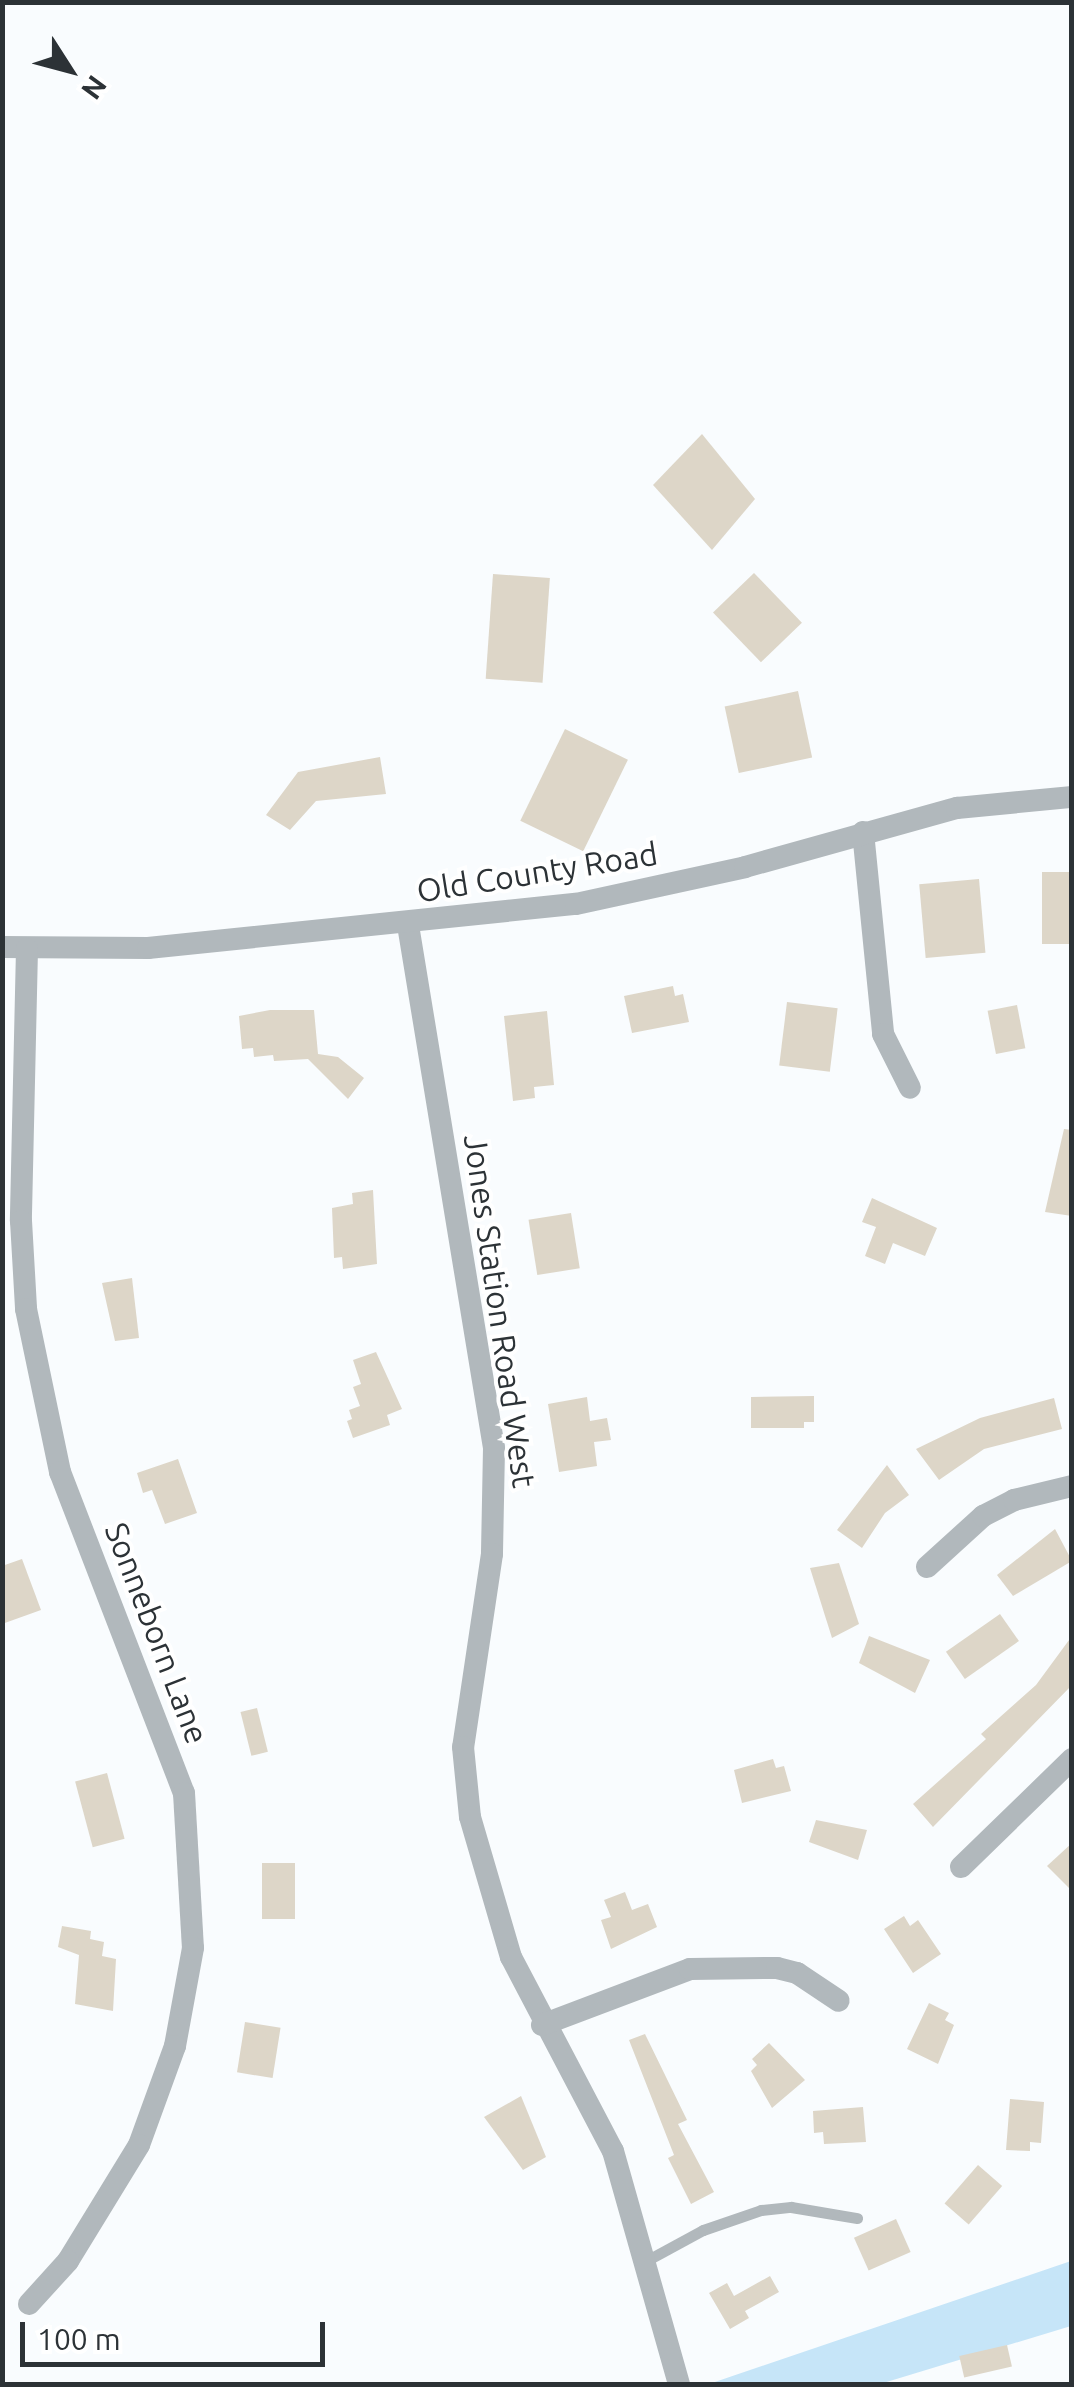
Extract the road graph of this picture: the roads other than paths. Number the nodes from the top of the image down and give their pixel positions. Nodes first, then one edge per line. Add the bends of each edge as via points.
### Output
1 (1072, 797) edge
2 (863, 832) junction
3 (408, 925) junction
4 (2, 947) edge
5 (27, 949) junction
6 (910, 1088) dead end
7 (1072, 1486) edge
8 (928, 1567) dead end
9 (1072, 1759) edge
10 (961, 1867) dead end
11 (839, 2002) dead end
12 (542, 2025) junction
13 (857, 2218) dead end
14 (644, 2262) junction
15 (30, 2304) dead end
16 (679, 2384) edge

1 - 2 street, Old County Road via 956,808
2 - 3 street, Old County Road via 656,887
2 - 6 street via 883,1034
3 - 5 street, Old County Road via 148,948
3 - 12 street, Jones Station Road West via 494,1448 496,1514 466,1709 466,1786 487,1887
4 - 5 street, Old County Road
5 - 15 street, Sonneborn Lane via 21,1221 26,1309 60,1472 184,1792 193,1948 175,2046 139,2145 68,2261
7 - 8 street via 1014,1500 984,1516
9 - 10 street
11 - 12 street via 797,1973 777,1968 690,1969
12 - 14 street, Jones Station Road West via 612,2150
13 - 14 lane via 790,2207 761,2210 703,2230
14 - 16 street, Jones Station Road West

